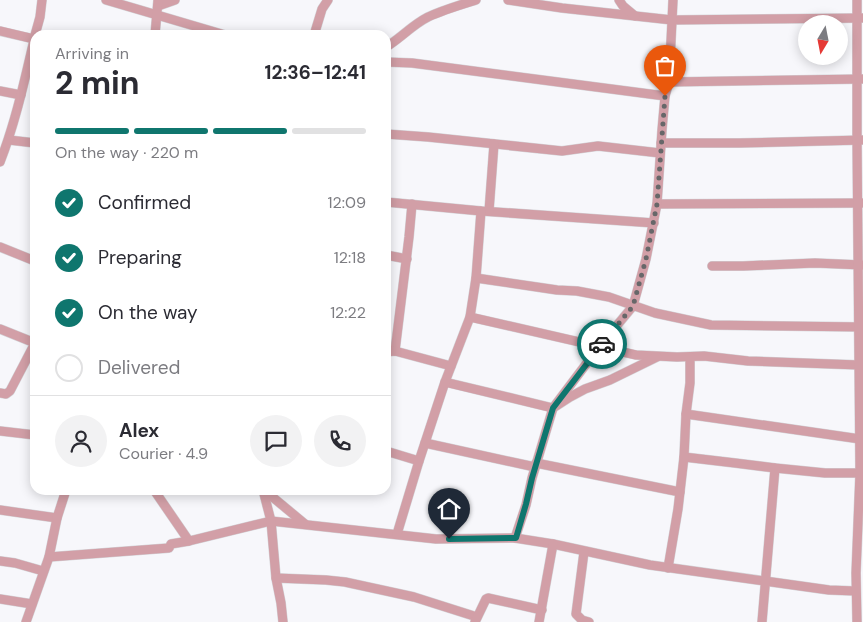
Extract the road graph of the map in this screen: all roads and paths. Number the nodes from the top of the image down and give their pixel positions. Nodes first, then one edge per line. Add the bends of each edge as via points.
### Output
1 (42, 0) edge
2 (106, 0) edge
3 (175, 0) edge
4 (328, 0) edge
5 (476, 0) edge
6 (508, 0) edge
7 (619, 0) edge
8 (673, 0) edge
9 (857, 0) edge
10 (158, 3) edge
11 (157, 16) junction
12 (635, 16) junction
13 (860, 18) edge
14 (672, 20) junction
15 (36, 30) edge
16 (156, 30) edge
17 (207, 30) edge
18 (316, 30) edge
19 (0, 31) edge
20 (30, 36) edge
21 (391, 43) edge
22 (30, 58) edge
23 (391, 62) edge
24 (860, 79) edge
25 (669, 82) junction
26 (0, 91) edge
27 (21, 95) junction
28 (665, 96) junction
29 (391, 134) edge
30 (9, 140) junction
31 (860, 140) edge
32 (30, 142) edge
33 (494, 144) junction
34 (660, 148) junction
35 (0, 162) edge
36 (391, 202) edge
37 (860, 202) edge
38 (412, 204) junction
39 (657, 204) junction
40 (485, 211) junction
41 (654, 223) junction
42 (0, 247) edge
43 (391, 256) edge
44 (407, 258) junction
45 (30, 259) edge
46 (860, 265) edge
47 (712, 266) dead end
48 (476, 278) junction
49 (633, 306) junction
50 (470, 317) junction
51 (861, 327) edge
52 (0, 328) edge
53 (30, 341) edge
54 (599, 347) junction
55 (391, 351) edge
56 (30, 353) edge
57 (659, 356) junction
58 (690, 357) junction
59 (859, 365) junction
60 (451, 366) junction
61 (445, 382) junction
62 (861, 389) edge
63 (0, 393) edge
64 (553, 408) junction
65 (686, 414) junction
66 (0, 431) edge
67 (30, 434) edge
68 (860, 439) junction
69 (425, 443) junction
70 (861, 449) edge
71 (391, 453) edge
72 (684, 458) junction
73 (419, 461) junction
74 (536, 465) junction
75 (776, 468) junction
76 (860, 473) junction
77 (680, 492) junction
78 (64, 495) edge
79 (158, 495) edge
80 (265, 495) edge
81 (270, 495) edge
82 (0, 510) edge
83 (860, 512) edge
84 (56, 518) junction
85 (271, 521) junction
86 (306, 524) junction
87 (397, 534) junction
88 (516, 538) junction
89 (190, 541) junction
90 (553, 544) junction
91 (584, 552) junction
92 (49, 557) junction
93 (0, 561) edge
94 (668, 568) junction
95 (43, 571) junction
96 (859, 572) edge
97 (276, 578) junction
98 (765, 581) junction
99 (855, 590) junction
100 (0, 599) edge
101 (32, 604) junction
102 (542, 610) junction
103 (476, 619) edge
104 (26, 622) edge
105 (283, 622) edge
106 (539, 622) edge
107 (589, 622) edge
108 (762, 622) edge
109 (857, 622) edge

1 - 15 street
2 - 11 street
3 - 10 street
4 - 18 street
5 - 21 street via 428,18
6 - 12 street
7 - 12 street
8 - 14 street
9 - 13 street
10 - 11 street
11 - 16 street
11 - 17 street
12 - 14 street
13 - 14 street
13 - 24 street
14 - 25 street
19 - 20 street
22 - 27 street
23 - 28 street
24 - 25 street
24 - 31 street
25 - 28 street
26 - 27 street
27 - 30 street
28 - 34 street
29 - 33 street
30 - 32 street
30 - 35 street
31 - 34 street
31 - 37 street
33 - 34 street via 562,151 598,146
33 - 40 street
34 - 39 street
36 - 38 street
37 - 39 street
37 - 46 street
38 - 40 street
38 - 44 street
39 - 41 street
40 - 41 street
40 - 48 street
41 - 49 street
42 - 45 street
43 - 44 street
44 - 55 street
46 - 47 street
46 - 51 street
48 - 49 street via 608,297
48 - 50 street
49 - 51 street via 710,325
49 - 54 street
50 - 54 street
50 - 60 street
51 - 59 street
52 - 53 street
54 - 57 street
54 - 64 street
55 - 60 street
56 - 63 street via 10,391
57 - 58 street
57 - 64 street via 577,393
58 - 59 street
58 - 65 street
59 - 62 street
60 - 61 street
61 - 64 street
61 - 69 street
62 - 68 street
64 - 74 street
65 - 68 street
65 - 72 street
66 - 67 street
68 - 70 street
69 - 73 street
69 - 74 street
70 - 76 street
71 - 73 street
72 - 75 street
72 - 77 street
73 - 87 street
74 - 77 street
74 - 88 street
75 - 76 street
75 - 98 street
76 - 83 street
77 - 94 street
78 - 84 street
79 - 89 street
80 - 85 street
81 - 86 street
82 - 84 street
83 - 96 street
84 - 92 street
85 - 86 street
85 - 89 street
85 - 97 street
86 - 87 street
87 - 88 street via 436,539
88 - 90 street
89 - 92 street via 171,544 169,548
90 - 91 street
90 - 102 street
91 - 94 street
91 - 107 street via 576,614
92 - 95 street
93 - 95 street
94 - 98 street
95 - 101 street
96 - 99 street
97 - 103 street via 345,582 414,597
97 - 105 street
98 - 99 street via 829,590
98 - 108 street
99 - 109 street
100 - 101 street
101 - 104 street
102 - 103 street via 488,598
102 - 106 street

